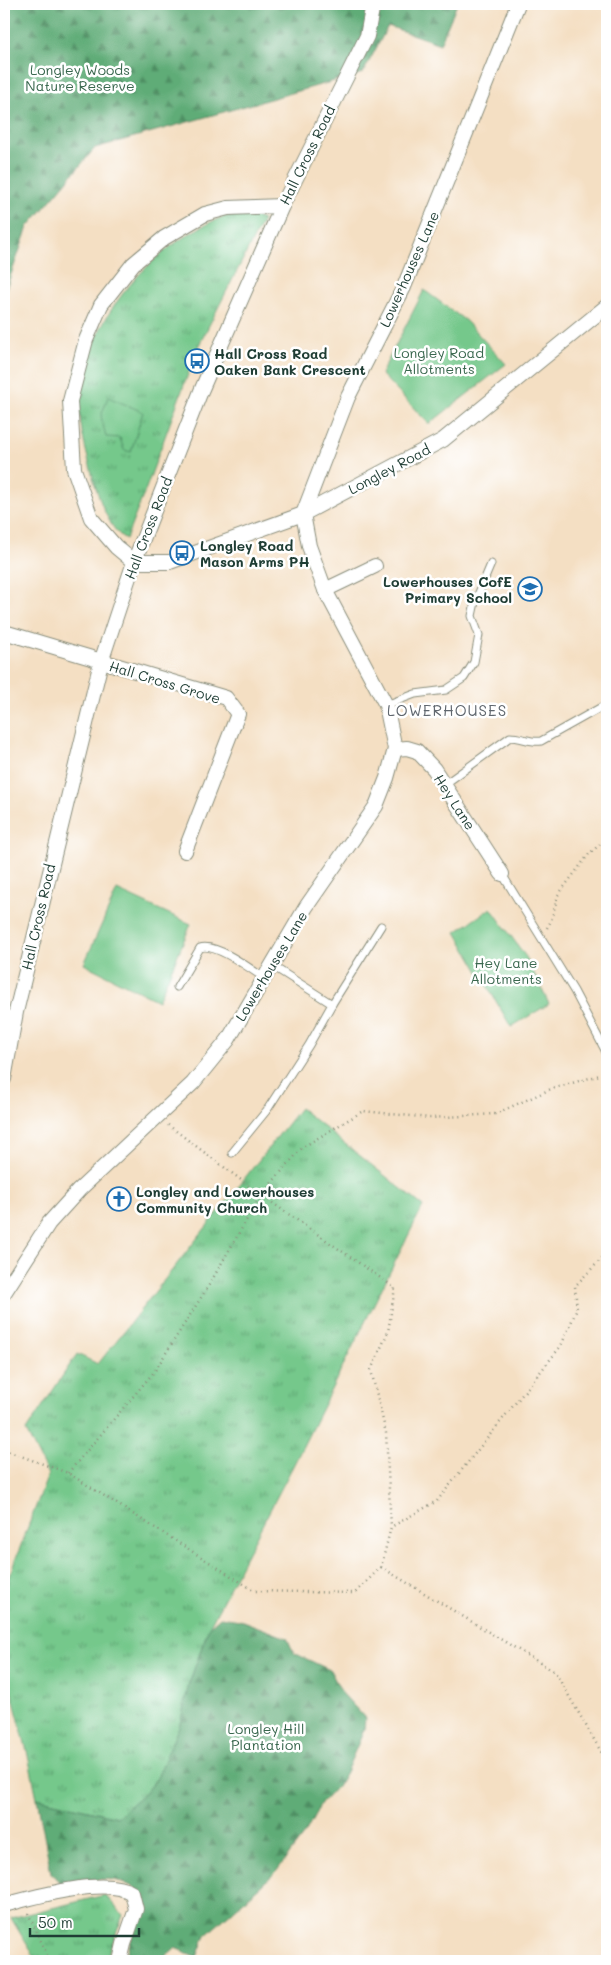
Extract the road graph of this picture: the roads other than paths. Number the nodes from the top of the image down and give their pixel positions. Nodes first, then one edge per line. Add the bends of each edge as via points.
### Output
1 (372, 4) edge
2 (518, 4) edge
3 (282, 206) junction
4 (607, 306) edge
5 (303, 514) junction
6 (134, 562) junction
7 (492, 564) dead end
8 (375, 566) dead end
9 (325, 590) junction
10 (4, 632) edge
11 (100, 662) junction
12 (607, 704) edge
13 (386, 705) junction
14 (395, 749) junction
15 (445, 784) junction
16 (184, 851) dead end
17 (502, 874) joint
18 (381, 926) dead end
19 (271, 966) junction
20 (264, 978) junction
21 (177, 987) dead end
22 (332, 1004) junction
23 (607, 1054) edge
24 (4, 1080) edge
25 (232, 1153) dead end
26 (6, 1283) edge
27 (4, 1905) edge
28 (120, 1961) edge

1 - 3 street, Hall Cross Road via 367,36
2 - 5 street, Lowerhouses Lane via 404,287 348,397
3 - 6 street, Hall Cross Road via 201,391
3 - 6 street via 228,208 205,214 164,238 133,264 101,305 86,340 70,401 74,469 91,518
4 - 5 street, Longley Road via 443,440
5 - 6 street, Longley Road via 170,562
5 - 9 street, Lowerhouses Lane via 309,546
6 - 11 street, Hall Cross Road
7 - 13 lane via 474,602 472,616 479,635 474,662 464,678 446,690 415,694
8 - 9 street
9 - 13 street, Lowerhouses Lane
10 - 11 street, Hall Cross Grove
11 - 16 street, Hall Cross Grove via 226,698 238,714
11 - 24 street, Hall Cross Road via 16,1012
12 - 15 lane via 541,741 510,738
13 - 14 street, Lowerhouses Lane
14 - 15 street, Hey Lane via 417,751
14 - 19 street, Lowerhouses Lane via 376,806 306,907
15 - 17 street, Hey Lane
17 - 23 lane via 574,991
18 - 22 lane
19 - 20 street, Lowerhouses Lane
19 - 22 lane
20 - 21 lane via 249,967 204,946
20 - 26 street, Lowerhouses Lane via 228,1040 193,1083 79,1190 49,1223
22 - 25 lane via 267,1110
27 - 28 street via 67,1890 124,1888 132,1893 136,1909

